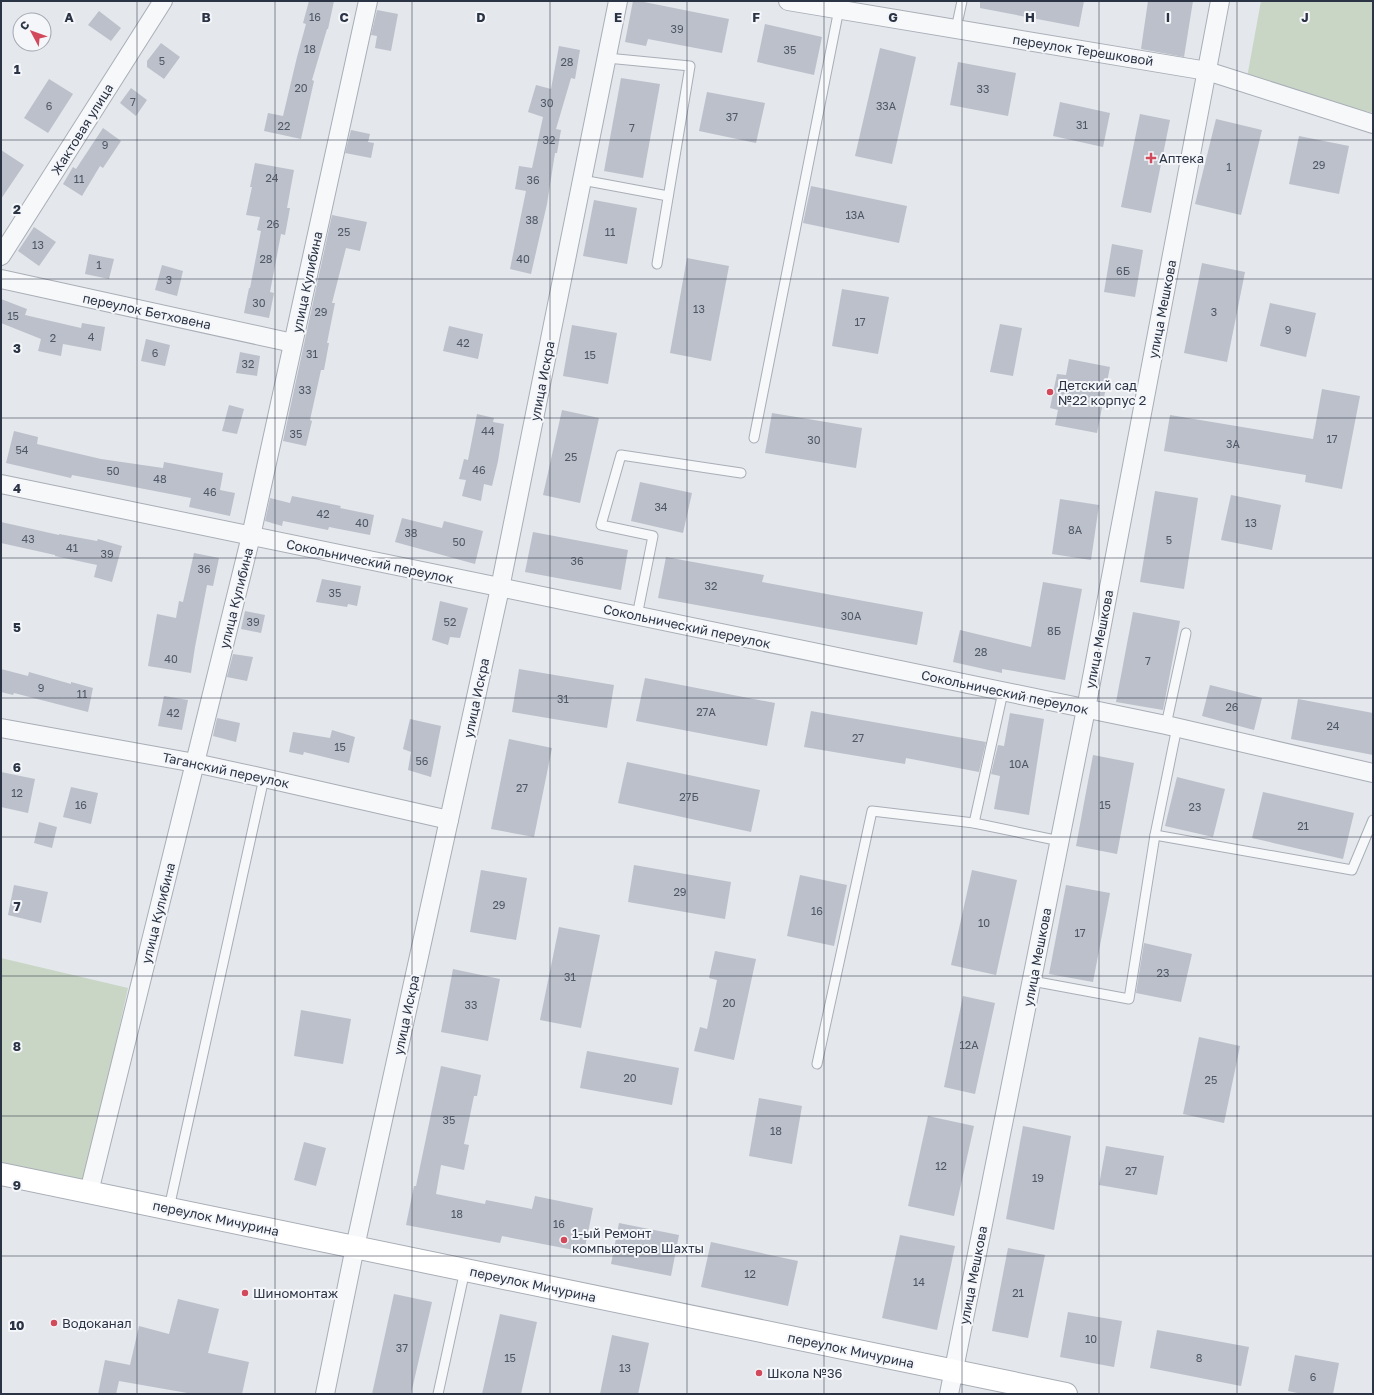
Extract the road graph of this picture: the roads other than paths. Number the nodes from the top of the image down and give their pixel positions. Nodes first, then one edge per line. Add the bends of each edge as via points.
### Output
1 (163, 1) edge
2 (368, 1) edge
3 (618, 1) edge
4 (788, 1) edge
5 (962, 1) edge
6 (1220, 1) edge
7 (840, 5) edge
8 (956, 29) junction
9 (607, 58) junction
10 (1207, 71) junction
11 (1373, 124) edge
12 (582, 180) junction
13 (668, 196) junction
14 (1, 256) edge
15 (657, 264) dead end
16 (1, 279) edge
17 (293, 343) junction
18 (754, 438) dead end
19 (741, 473) dead end
20 (1, 484) edge
21 (251, 536) junction
22 (500, 588) junction
23 (637, 616) junction
24 (1186, 633) dead end
25 (1003, 692) junction
26 (1086, 709) junction
27 (1172, 726) junction
28 (1, 728) edge
29 (195, 763) junction
30 (1373, 773) edge
31 (264, 778) junction
32 (449, 820) junction
33 (1373, 820) edge
34 (974, 823) junction
35 (1155, 835) junction
36 (1060, 841) junction
37 (1032, 981) junction
38 (816, 1064) dead end
39 (1, 1174) edge
40 (89, 1192) junction
41 (169, 1208) junction
42 (355, 1247) junction
43 (465, 1270) junction
44 (954, 1371) junction
45 (325, 1394) edge
46 (438, 1394) edge
47 (949, 1394) edge
48 (1066, 1394) edge

1 - 14 street, Жактовая улица
2 - 17 street, улица Кулибина
3 - 9 street, улица Искра
4 - 7 street, переулок Терешковой
5 - 8 lane
6 - 10 street, улица Мешкова
7 - 8 street, переулок Терешковой
7 - 18 lane
8 - 10 street, переулок Терешковой
9 - 12 street, улица Искра
9 - 13 lane via 690,66
10 - 11 street, переулок Терешковой
10 - 26 street, улица Мешкова
12 - 13 lane
12 - 22 street, улица Искра
13 - 15 lane
16 - 17 street, переулок Бетховена
17 - 21 street, улица Кулибина
19 - 23 lane via 621,455 601,525 653,536
20 - 21 street, Сокольнический переулок
21 - 22 street, Сокольнический переулок
21 - 29 street, улица Кулибина
22 - 23 street, Сокольнический переулок
22 - 32 street, улица Искра
23 - 25 street, Сокольнический переулок
24 - 27 lane
25 - 26 street, Сокольнический переулок
25 - 34 lane
26 - 27 street, Сокольнический переулок
26 - 36 street, улица Мешкова
27 - 30 street, Сокольнический переулок
27 - 35 lane
28 - 29 street, Таганский переулок
29 - 31 street, Таганский переулок
29 - 40 street, улица Кулибина
31 - 32 street, Таганский переулок
31 - 41 lane
32 - 42 street, улица Искра
33 - 35 lane via 1352,870
34 - 36 lane
34 - 38 lane via 872,811
35 - 37 lane via 1129,999
36 - 37 street, улица Мешкова
37 - 44 street, улица Мешкова
39 - 40 main road, переулок Мичурина
40 - 41 main road, переулок Мичурина
41 - 42 main road, переулок Мичурина
42 - 43 main road, переулок Мичурина
42 - 45 street, улица Искра
43 - 44 main road, переулок Мичурина
43 - 46 lane
44 - 47 street, улица Мешкова
44 - 48 main road, переулок Мичурина

